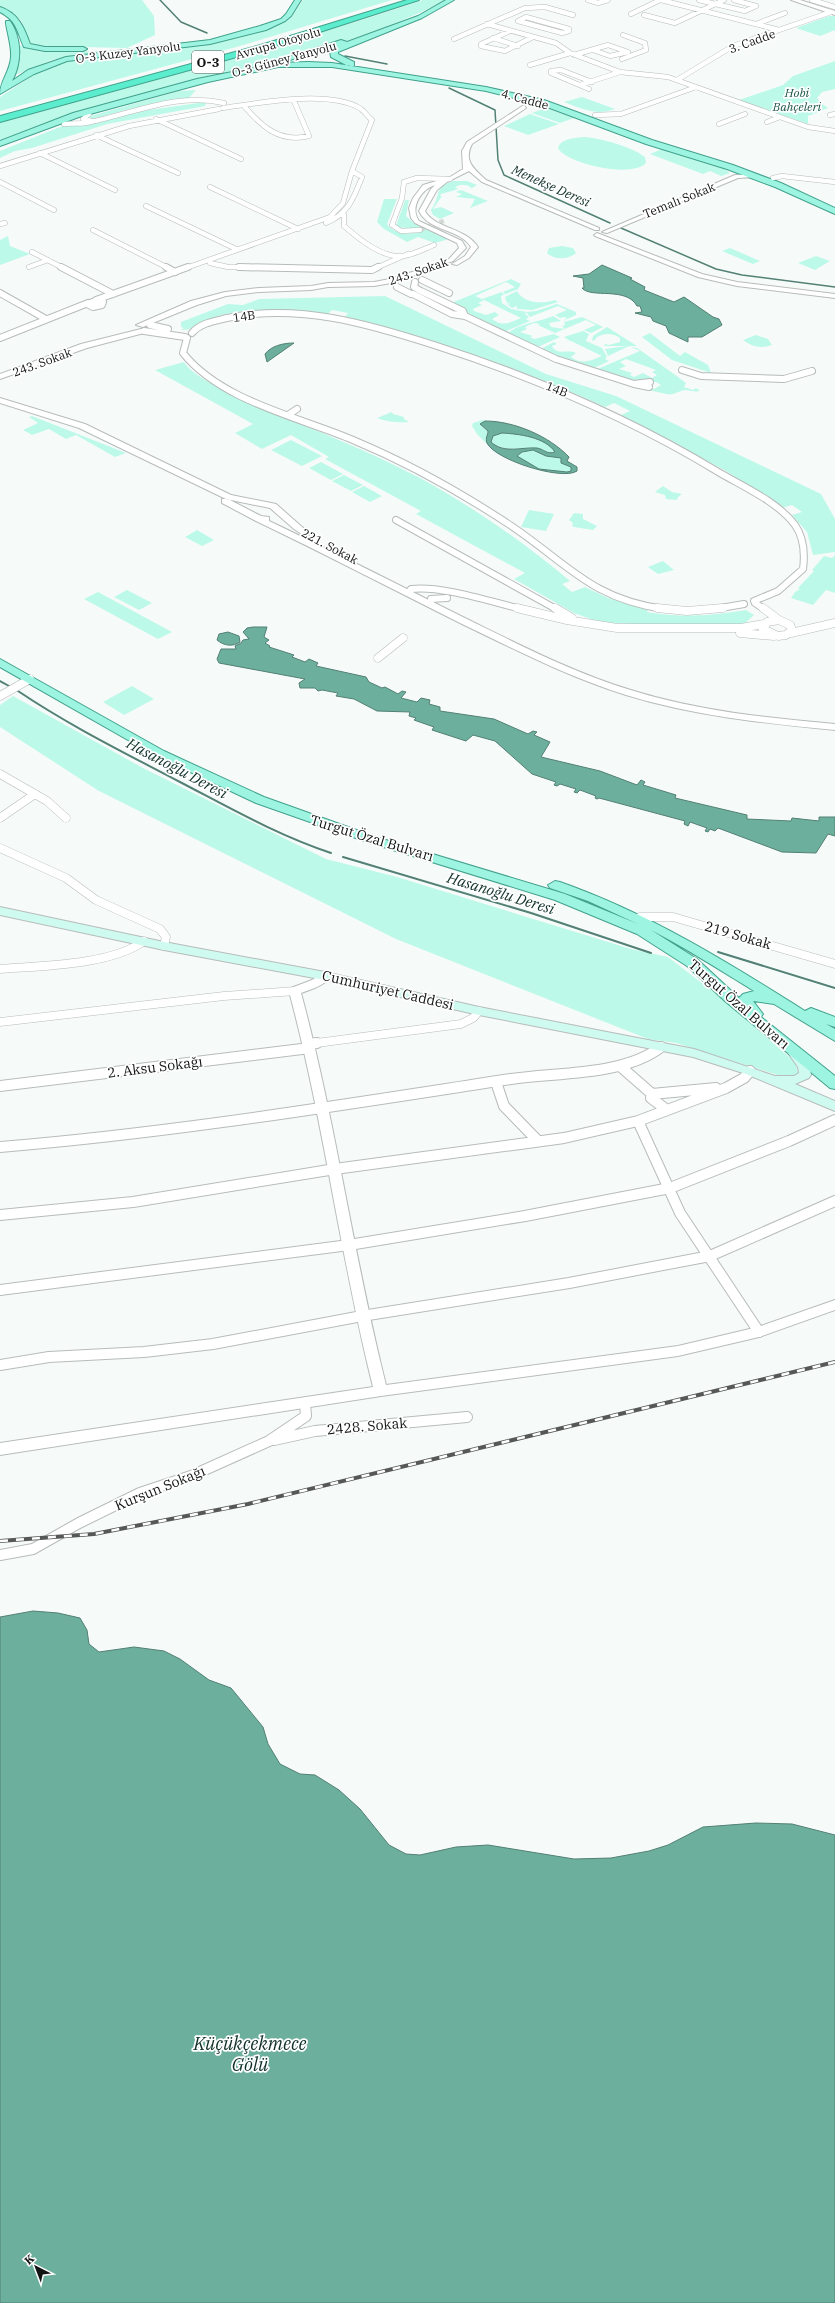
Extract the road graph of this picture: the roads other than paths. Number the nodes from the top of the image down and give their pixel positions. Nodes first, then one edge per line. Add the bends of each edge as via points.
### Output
1 (298, 0) edge
2 (402, 0) edge
3 (415, 0) edge
4 (452, 0) edge
5 (591, 0) edge
6 (608, 0) edge
7 (660, 0) edge
8 (699, 0) edge
9 (724, 0) edge
10 (734, 0) edge
11 (794, 0) edge
12 (812, 0) edge
13 (715, 4) junction
14 (0, 9) edge
15 (700, 11) junction
16 (834, 11) edge
17 (785, 13) dead end
18 (0, 14) edge
19 (632, 14) dead end
20 (573, 15) dead end
21 (681, 20) junction
22 (401, 23) junction
23 (488, 24) junction
24 (756, 24) junction
25 (539, 27) junction
26 (780, 30) junction
27 (510, 31) junction
28 (522, 34) junction
29 (500, 35) junction
30 (623, 35) dead end
31 (533, 37) junction
32 (493, 38) junction
33 (454, 39) dead end
34 (487, 41) junction
35 (522, 41) junction
36 (518, 46) junction
37 (150, 48) junction
38 (511, 48) junction
39 (593, 50) junction
40 (572, 54) junction
41 (621, 56) junction
42 (595, 63) junction
43 (332, 65) junction
44 (530, 65) dead end
45 (354, 66) junction
46 (620, 72) junction
47 (636, 78) dead end
48 (678, 80) junction
49 (200, 81) junction
50 (591, 81) junction
51 (580, 85) junction
52 (599, 85) dead end
53 (696, 87) junction
54 (589, 88) dead end
55 (0, 89) edge
56 (0, 92) edge
57 (522, 95) junction
58 (532, 100) junction
59 (294, 101) junction
60 (124, 102) junction
61 (225, 103) junction
62 (257, 104) junction
63 (169, 105) junction
64 (210, 105) junction
65 (550, 105) junction
66 (244, 106) junction
67 (524, 108) junction
68 (221, 109) junction
69 (194, 112) junction
70 (0, 114) edge
71 (89, 114) junction
72 (621, 114) junction
73 (746, 114) dead end
74 (595, 116) junction
75 (780, 117) junction
76 (0, 119) edge
77 (156, 119) junction
78 (585, 119) junction
79 (98, 120) junction
80 (614, 122) junction
81 (767, 122) dead end
82 (64, 124) junction
83 (719, 124) dead end
84 (604, 126) junction
85 (835, 131) edge
86 (96, 135) junction
87 (1, 148) edge
88 (40, 152) junction
89 (241, 159) dead end
90 (466, 160) junction
91 (0, 165) edge
92 (469, 168) junction
93 (733, 168) junction
94 (352, 171) junction
95 (178, 173) dead end
96 (754, 176) junction
97 (362, 177) junction
98 (773, 178) junction
99 (350, 179) junction
100 (412, 179) junction
101 (476, 179) junction
102 (451, 180) junction
103 (0, 182) edge
104 (835, 182) edge
105 (210, 187) dead end
106 (422, 188) junction
107 (115, 190) dead end
108 (835, 204) edge
109 (146, 206) dead end
110 (54, 210) dead end
111 (835, 211) edge
112 (344, 215) junction
113 (444, 226) junction
114 (298, 229) junction
115 (93, 230) dead end
116 (420, 230) tunnel mouth
117 (435, 230) junction
118 (455, 231) junction
119 (601, 232) junction
120 (446, 234) junction
121 (434, 245) dead end
122 (475, 247) junction
123 (236, 249) junction
124 (32, 252) dead end
125 (396, 258) junction
126 (48, 260) junction
127 (210, 263) junction
128 (29, 267) dead end
129 (175, 272) junction
130 (419, 281) junction
131 (397, 287) junction
132 (381, 288) junction
133 (422, 292) junction
134 (0, 293) edge
135 (449, 293) dead end
136 (113, 294) junction
137 (414, 295) junction
138 (835, 295) edge
139 (96, 300) junction
140 (88, 303) junction
141 (103, 303) junction
142 (443, 303) junction
143 (435, 305) junction
144 (94, 307) junction
145 (66, 311) junction
146 (458, 313) dead end
147 (465, 316) junction
148 (46, 319) junction
149 (152, 326) junction
150 (141, 328) junction
151 (188, 335) junction
152 (0, 338) edge
153 (689, 368) dead end
154 (682, 370) dead end
155 (812, 371) dead end
156 (701, 376) junction
157 (0, 378) edge
158 (650, 385) dead end
159 (0, 400) edge
160 (0, 404) edge
161 (297, 409) dead end
162 (288, 415) junction
163 (261, 503) junction
164 (250, 514) junction
165 (284, 516) junction
166 (260, 519) junction
167 (396, 520) dead end
168 (412, 590) junction
169 (441, 597) junction
170 (539, 601) junction
171 (751, 603) junction
172 (433, 605) junction
173 (528, 611) junction
174 (779, 620) junction
175 (835, 622) edge
176 (766, 623) junction
177 (590, 625) junction
178 (790, 625) junction
179 (790, 633) junction
180 (774, 636) junction
181 (403, 638) dead end
182 (0, 651) edge
183 (378, 658) dead end
184 (0, 662) edge
185 (30, 679) junction
186 (0, 696) edge
187 (835, 727) edge
188 (0, 774) edge
189 (35, 794) junction
190 (0, 818) edge
191 (66, 818) dead end
192 (0, 848) edge
193 (0, 911) edge
194 (640, 917) junction
195 (144, 942) junction
196 (164, 946) junction
197 (835, 964) edge
198 (0, 969) edge
199 (325, 976) junction
200 (295, 991) junction
201 (788, 1004) junction
202 (479, 1011) junction
203 (812, 1020) junction
204 (0, 1022) edge
205 (835, 1022) edge
206 (835, 1036) edge
207 (835, 1039) edge
208 (786, 1044) junction
209 (310, 1046) junction
210 (661, 1047) junction
211 (811, 1065) junction
212 (620, 1066) junction
213 (750, 1071) junction
214 (772, 1080) junction
215 (835, 1080) edge
216 (496, 1082) junction
217 (835, 1084) edge
218 (0, 1086) edge
219 (726, 1088) junction
220 (652, 1094) junction
221 (320, 1106) junction
222 (835, 1106) edge
223 (667, 1110) junction
224 (835, 1120) edge
225 (638, 1122) junction
226 (538, 1141) junction
227 (0, 1147) edge
228 (335, 1170) junction
229 (670, 1188) junction
230 (835, 1201) edge
231 (0, 1215) edge
232 (349, 1245) junction
233 (710, 1256) junction
234 (0, 1290) edge
235 (835, 1305) edge
236 (362, 1316) junction
237 (758, 1332) junction
238 (0, 1365) edge
239 (381, 1391) junction
240 (305, 1403) junction
241 (467, 1418) dead end
242 (269, 1441) junction
243 (0, 1449) edge
244 (0, 1555) edge

1 - 37 main road, O-3 Kuzey Yanyolu via 283,20 263,28 210,42
2 - 70 highway, Avrupa Otoyolu / O-3 via 263,43
3 - 76 highway, Avrupa Otoyolu / O-3 via 274,44
4 - 22 main road via 454,7 443,13
5 - 6 street
7 - 15 street
7 - 19 street
8 - 13 street
9 - 13 street
10 - 13 street via 756,6 745,11
11 - 16 street
12 - 16 street
13 - 15 street
14 - 37 main road via 12,16 24,32 27,45 35,48
15 - 21 street
15 - 24 street
16 - 26 street, 3. Cadde
17 - 24 street
18 - 55 main road via 8,21 14,33 12,77
20 - 23 street via 545,7 525,8
21 - 21 street via 675,23 644,15 651,12
22 - 45 main road, 4. Cadde via 334,51 337,58
22 - 49 main road, O-3 Güney Yanyolu via 309,54
23 - 27 street
23 - 33 street
24 - 26 street
25 - 25 street via 518,19 526,18 570,31 562,33
25 - 28 street
26 - 48 street, 3. Cadde via 720,53
27 - 28 street
27 - 29 street
28 - 31 street
29 - 32 street
29 - 35 street
30 - 41 street via 645,44 646,50
31 - 35 street
31 - 40 street via 556,43
32 - 34 street
32 - 36 street
34 - 38 street
34 - 38 street via 481,46 500,52
35 - 36 street via 524,42
36 - 38 street
37 - 56 main road, O-3 Kuzey Yanyolu via 82,56 53,63 31,72
39 - 40 street
39 - 41 street via 610,56
39 - 41 street via 612,45 627,51
40 - 42 street
40 - 44 street
41 - 42 street
42 - 46 street
43 - 45 main road via 318,62 313,58 326,56
43 - 49 main road, 4. Cadde via 278,65
43 - 57 main road, 4. Cadde
45 - 57 main road, 4. Cadde via 454,80
46 - 47 street
46 - 48 street
46 - 50 street
48 - 53 street
49 - 60 main road, O-3 Güney Yanyolu
50 - 51 street
50 - 51 street via 561,70 551,71
50 - 52 street
51 - 54 street
53 - 72 street
53 - 75 street
57 - 58 main road
57 - 67 main road via 526,100
57 - 74 main road, 4. Cadde
58 - 65 main road, 4. Cadde
58 - 67 main road
59 - 62 street
59 - 66 street via 310,136 304,139 289,139 270,132
59 - 94 street via 335,100 356,106 369,116 371,124
60 - 71 main road
60 - 87 main road, O-3 Güney Yanyolu via 57,122
61 - 62 street
61 - 63 street via 203,98
61 - 64 street
61 - 68 street via 228,106
62 - 66 street
63 - 64 street via 203,101
63 - 79 street via 127,111
64 - 68 street
64 - 69 street
65 - 67 main road via 534,104
65 - 78 main road, 4. Cadde
66 - 68 street
67 - 90 street via 469,143 465,151
68 - 69 street
69 - 77 street
71 - 79 street via 82,119
71 - 82 main road
72 - 74 street
72 - 80 street
73 - 83 street
74 - 78 main road
74 - 80 main road, 4. Cadde
75 - 81 street
75 - 85 street via 816,129
77 - 86 street
77 - 89 street
78 - 84 main road, 4. Cadde
79 - 82 street
80 - 84 main road
80 - 98 main road, 4. Cadde
82 - 87 main road
84 - 93 main road, 4. Cadde
86 - 88 street
86 - 95 street
88 - 91 street
88 - 107 street
90 - 92 street
90 - 102 street via 466,170
92 - 101 street
92 - 102 street via 466,173
93 - 96 main road, 4. Cadde
93 - 119 street via 735,171 732,175
94 - 97 street
94 - 99 street
96 - 111 main road, 4. Cadde
96 - 119 street, Temalı Sokak via 737,176
97 - 99 street
97 - 112 street via 352,203
98 - 104 street via 782,176
98 - 108 main road, 4. Cadde
99 - 114 street via 343,203 336,212 330,217
100 - 102 street
100 - 106 street via 423,181
100 - 116 street via 404,182 402,198 392,225 404,231
101 - 102 street via 471,176
101 - 119 street
101 - 119 street via 589,232
102 - 106 street
102 - 113 street via 434,189 422,211 425,217
103 - 110 street
105 - 114 street
106 - 117 street, 243. Sokak via 411,214 417,222
109 - 123 street
112 - 125 street via 344,226 356,237
112 - 127 street
113 - 117 street via 443,229
113 - 118 street
114 - 123 street
115 - 129 street
117 - 120 street, 243. Sokak
118 - 120 street via 447,231
118 - 122 street via 468,238
119 - 138 street via 700,276 737,284
120 - 150 street, 243. Sokak via 460,242 463,248 461,252 450,260 397,280 374,284 328,285 225,294 194,303
121 - 125 street
122 - 130 street via 475,254 469,261
122 - 132 street, 243. Sokak via 467,257 449,266 408,282
123 - 129 street
124 - 126 street
125 - 127 street via 372,270 228,267
126 - 128 street
126 - 136 street
127 - 141 street
129 - 136 street
130 - 131 street
130 - 133 street via 414,287
130 - 135 street
131 - 132 street
131 - 137 street
132 - 149 street, 243. Sokak via 230,295 168,316
133 - 137 street
133 - 142 street
134 - 148 street
136 - 139 street
137 - 143 street
139 - 140 street
139 - 141 street
140 - 144 street
140 - 145 street
141 - 144 street
142 - 143 street
142 - 146 street
142 - 147 street via 462,311
143 - 147 street via 452,314
144 - 145 street
145 - 148 street
147 - 158 street via 556,359 634,384
148 - 152 street
149 - 150 street, 243. Sokak
149 - 151 street
150 - 151 street
150 - 157 street, 243. Sokak via 84,346
151 - 162 street, 14B via 182,345 184,357 196,370 240,395
151 - 171 street, 14B via 212,322 250,314 302,315 348,321 473,358 534,380 604,410 706,463 769,504 795,525 805,548 803,569 778,591
153 - 156 street
154 - 156 street
155 - 156 street via 784,379
159 - 163 street, 221. Sokak via 82,426 229,497
160 - 164 street via 102,440
161 - 162 street
162 - 171 street, 14B via 399,460 443,483 531,540 574,574 607,594 643,605 674,610 713,609
163 - 164 street via 253,507
163 - 165 street, 221. Sokak via 279,509
164 - 166 street, 221. Sokak
165 - 166 street via 270,520
165 - 168 street, 221. Sokak via 302,532
166 - 168 street, 221. Sokak
167 - 170 street
168 - 169 street
168 - 172 street, 221. Sokak
168 - 173 street via 456,594
169 - 172 street via 431,599
169 - 180 street via 588,629 658,634 743,633
170 - 173 street via 539,608
170 - 177 street
171 - 174 street
171 - 176 street
172 - 187 street, 221. Sokak via 567,669 630,693 700,710
173 - 177 street
174 - 176 street
174 - 178 street
175 - 178 street
175 - 179 street
176 - 177 street via 741,628 656,629
176 - 180 street via 763,627 765,632
178 - 179 street
179 - 180 street
181 - 183 street
182 - 194 main road, Turgut Özal Bulvarı via 145,734 265,791 316,811 570,889
184 - 185 main road, Turgut Özal Bulvarı
185 - 186 street
185 - 208 main road, Turgut Özal Bulvarı via 128,738 260,800 318,822 560,897 634,927 679,953 704,972
188 - 189 street
189 - 190 street
189 - 191 street
192 - 196 street via 66,878 96,900 160,929 166,937
193 - 195 main road, Cumhuriyet Caddesi
194 - 197 street, 219 Sokak via 673,917
194 - 201 main road, Turgut Özal Bulvarı
195 - 196 main road, Cumhuriyet Caddesi
195 - 198 street via 133,950 70,963
196 - 199 main road, Cumhuriyet Caddesi
199 - 200 street via 316,983
199 - 202 main road, Cumhuriyet Caddesi
200 - 204 street via 224,996
200 - 209 street
201 - 203 main road, Turgut Özal Bulvarı
201 - 205 main road
201 - 208 main road via 756,995 745,1000
202 - 209 street, 2. Aksu Sokağı via 473,1018 461,1024
202 - 210 main road, Cumhuriyet Caddesi
203 - 206 main road, Turgut Özal Bulvarı
203 - 207 main road
208 - 211 main road, Turgut Özal Bulvarı
208 - 214 main road via 804,1066 805,1075 796,1080
209 - 218 street, 2. Aksu Sokağı
209 - 221 street
210 - 212 street via 655,1053
210 - 213 main road, Cumhuriyet Caddesi via 694,1053
211 - 215 main road
211 - 217 main road, Turgut Özal Bulvarı
212 - 216 street via 516,1077
212 - 220 street
213 - 214 main road, Cumhuriyet Caddesi
213 - 219 street via 744,1078
214 - 222 main road, Cumhuriyet Caddesi
216 - 221 street
216 - 226 street via 504,1106
219 - 220 street
219 - 223 street
220 - 223 street via 651,1098
221 - 227 street via 96,1139
221 - 228 street
223 - 225 street
224 - 229 street
225 - 226 street
225 - 229 street
226 - 228 street
228 - 231 street via 133,1202
228 - 232 street
229 - 232 street via 525,1216
229 - 233 street via 680,1213 694,1237
230 - 233 street
232 - 234 street
232 - 236 street
233 - 236 street via 569,1283
233 - 237 street
235 - 237 street
236 - 238 street via 213,1344 144,1352 49,1357
236 - 239 street
237 - 239 street via 678,1351
239 - 240 street
240 - 242 street, Kurşun Sokağı via 306,1416
240 - 243 street
241 - 242 street, 2428. Sokak via 315,1431
242 - 244 street, Kurşun Sokağı via 191,1476 140,1493 79,1523 33,1550

